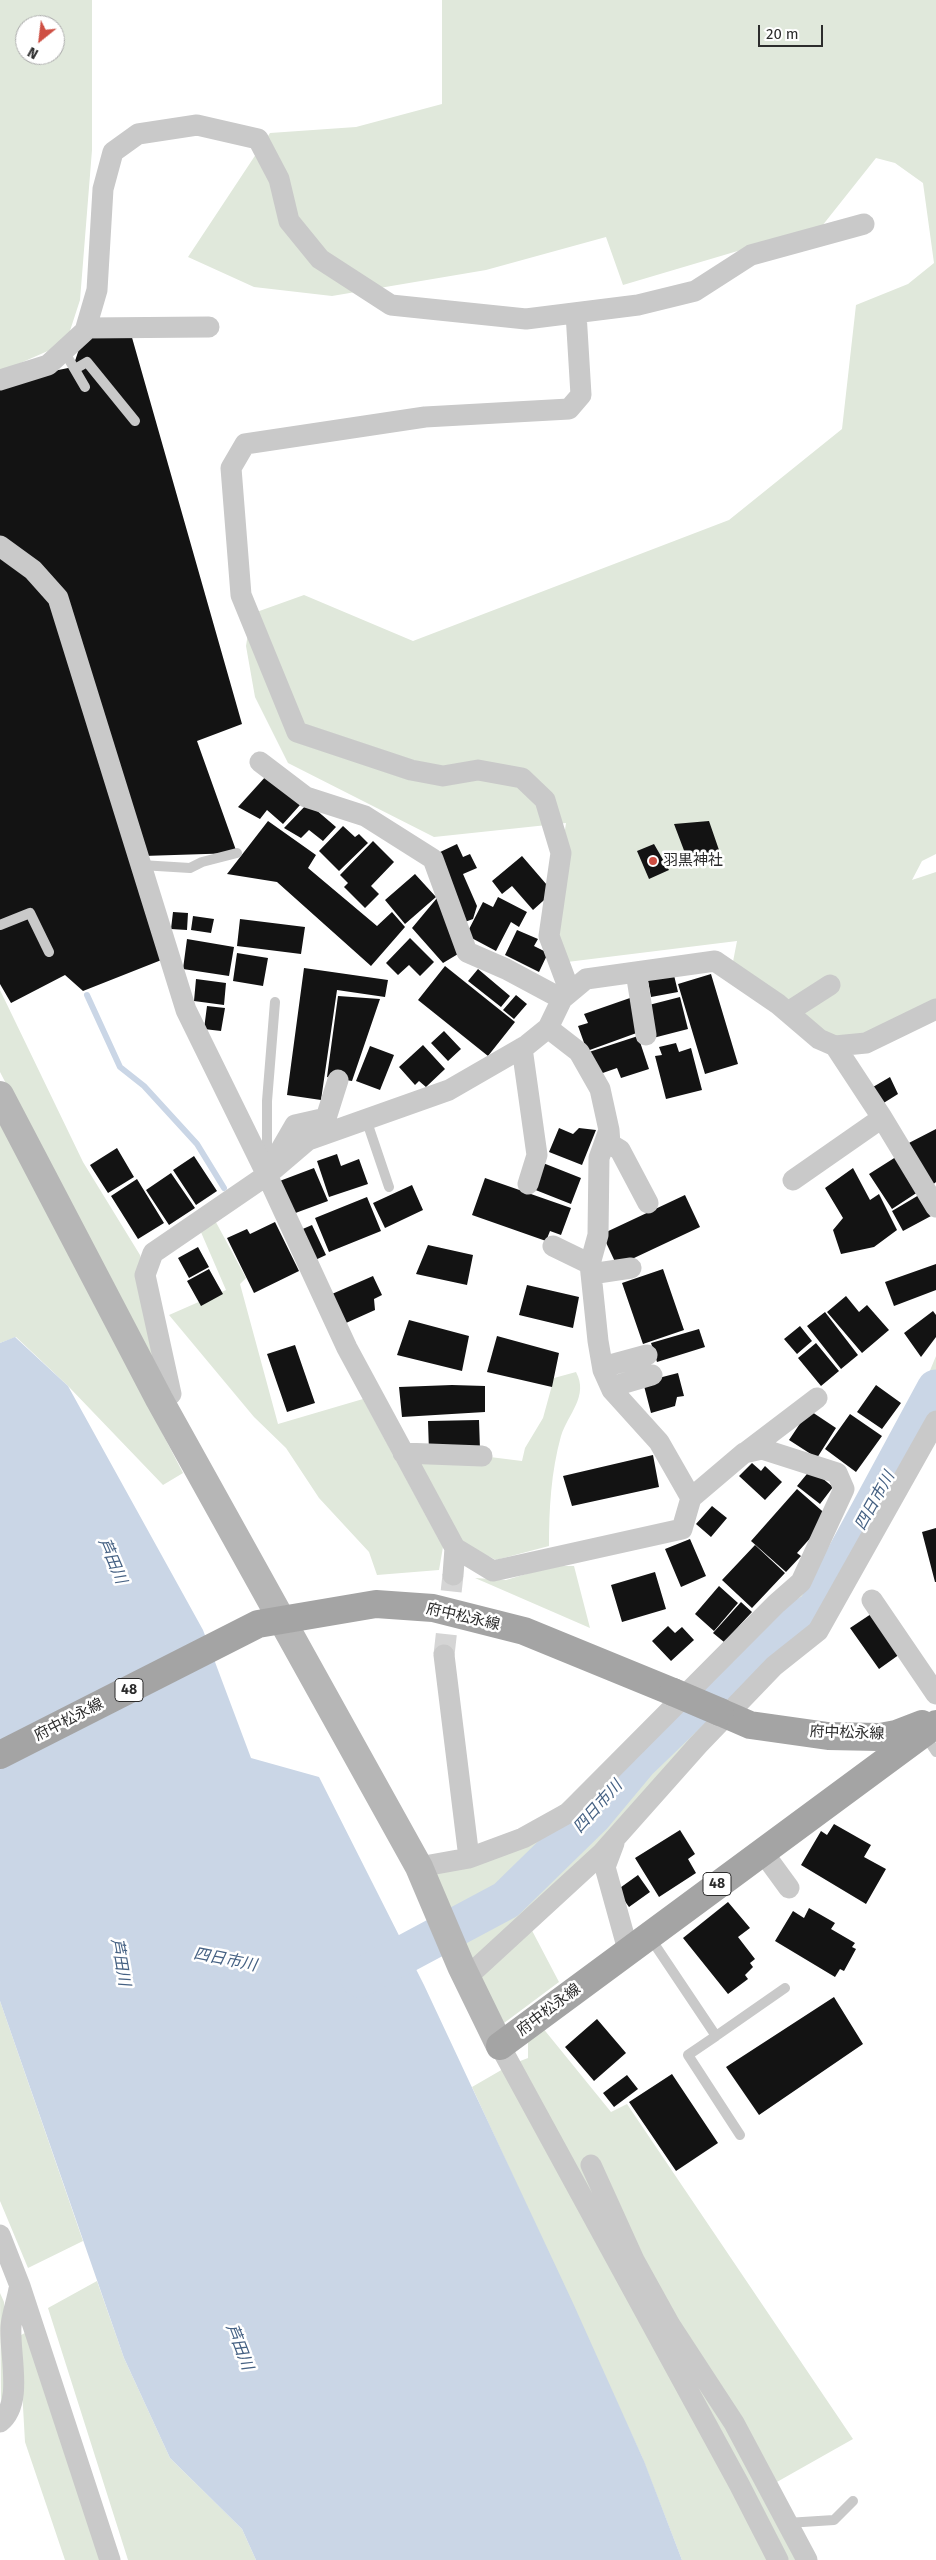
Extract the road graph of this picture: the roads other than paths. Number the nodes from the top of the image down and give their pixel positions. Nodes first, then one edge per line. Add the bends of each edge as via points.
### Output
1 (864, 224) dead end
2 (576, 313) junction
3 (209, 327) dead end
4 (86, 328) junction
5 (64, 351) junction
6 (75, 369) junction
7 (0, 380) edge
8 (85, 387) dead end
9 (135, 421) dead end
10 (0, 546) edge
11 (260, 762) dead end
12 (237, 853) dead end
13 (141, 865) junction
14 (0, 925) edge
15 (48, 952) dead end
16 (636, 972) junction
17 (830, 984) dead end
18 (566, 995) junction
19 (275, 1002) dead end
20 (936, 1009) edge
21 (788, 1012) junction
22 (548, 1028) junction
23 (646, 1035) dead end
24 (835, 1046) junction
25 (522, 1048) junction
26 (338, 1080) dead end
27 (0, 1095) edge
28 (882, 1118) junction
29 (366, 1119) junction
30 (609, 1130) junction
31 (267, 1174) junction
32 (793, 1180) dead end
33 (528, 1184) dead end
34 (389, 1187) dead end
35 (648, 1203) dead end
36 (936, 1207) edge
37 (553, 1246) dead end
38 (631, 1268) dead end
39 (590, 1269) junction
40 (603, 1367) junction
41 (611, 1388) junction
42 (817, 1398) dead end
43 (159, 1399) junction
44 (936, 1421) edge
45 (403, 1452) junction
46 (744, 1453) junction
47 (482, 1456) dead end
48 (692, 1498) junction
49 (456, 1548) junction
50 (453, 1574) tunnel mouth
51 (872, 1600) dead end
52 (270, 1622) junction
53 (444, 1655) tunnel mouth
54 (936, 1694) edge
55 (723, 1713) junction
56 (933, 1731) edge
57 (0, 1755) edge
58 (615, 1838) junction
59 (762, 1850) junction
60 (469, 1858) junction
61 (419, 1867) junction
62 (789, 1888) dead end
63 (638, 1943) junction
64 (464, 1972) junction
65 (785, 1988) dead end
66 (716, 2036) junction
67 (500, 2046) junction
68 (740, 2135) dead end
69 (591, 2165) dead end
70 (0, 2236) edge
71 (0, 2273) edge
72 (20, 2286) junction
73 (663, 2329) junction
74 (0, 2422) edge
75 (854, 2501) dead end
76 (787, 2523) junction
77 (110, 2560) edge
78 (778, 2560) edge
79 (807, 2560) edge

1 - 2 street via 751,256 695,290 638,305
2 - 4 street via 526,319 391,306 320,259 289,221 279,178 258,139 197,125 138,134 113,152 103,189 97,290
2 - 18 street via 581,395 569,409 425,417 245,444 231,468 241,595 297,732 411,770 443,776 478,770 522,778 545,800 561,853 549,936
3 - 4 street
4 - 5 street
5 - 6 lane
5 - 7 street via 48,365
6 - 8 lane
6 - 9 lane via 87,362
10 - 13 street via 33,570 58,598
11 - 18 street via 306,797 365,816 432,859 467,952
12 - 13 lane via 190,868
13 - 31 street via 186,1010
14 - 15 lane via 30,913
16 - 18 street via 586,979
16 - 21 street via 715,960
16 - 23 street
17 - 21 street
18 - 22 street
19 - 31 lane via 267,1100
20 - 24 street via 866,1043
21 - 24 street via 819,1039
22 - 25 street
22 - 30 street via 579,1052 600,1089
24 - 28 street
25 - 29 street via 449,1090
25 - 33 street via 541,1127
26 - 31 street via 326,1118 295,1125
27 - 43 street
28 - 32 street
28 - 36 street
29 - 31 street via 308,1140
29 - 34 lane
30 - 35 street via 610,1144 620,1150
30 - 39 street via 599,1158 598,1235
31 - 43 street via 154,1253 146,1275 171,1394
31 - 45 street via 347,1348
37 - 39 street
38 - 39 street
39 - 40 street
40 - 41 street
40 - 41 street via 650,1365
41 - 48 street via 659,1442
42 - 46 street
43 - 52 street
44 - 55 street via 818,1631
45 - 47 street
45 - 49 street
46 - 48 street
46 - 60 street via 762,1449 838,1473 844,1489 801,1582 568,1813 523,1838
48 - 49 street via 682,1528 493,1571
49 - 50 street
51 - 54 street
52 - 55 main road, 府中松永線 / 48, bridge via 376,1604 433,1608 524,1631
52 - 57 main road, 府中松永線 / 48
52 - 61 street
53 - 60 street
55 - 56 main road, 府中松永線 / 48 via 750,1725 828,1736 880,1737
55 - 58 street
56 - 59 main road, 府中松永線 / 48
58 - 63 street via 605,1867
58 - 64 street via 602,1853
59 - 62 street
59 - 63 main road, 府中松永線 / 48
60 - 61 street
61 - 64 street
63 - 66 lane
63 - 67 main road, 府中松永線 / 48
64 - 67 street
65 - 66 lane
66 - 68 lane via 688,2054
67 - 73 street
69 - 73 street
70 - 72 street
71 - 72 street via 3,2278
72 - 74 street via 11,2325 14,2401
72 - 77 street
73 - 76 street via 734,2423
73 - 78 street
75 - 76 lane via 834,2520
76 - 79 street

